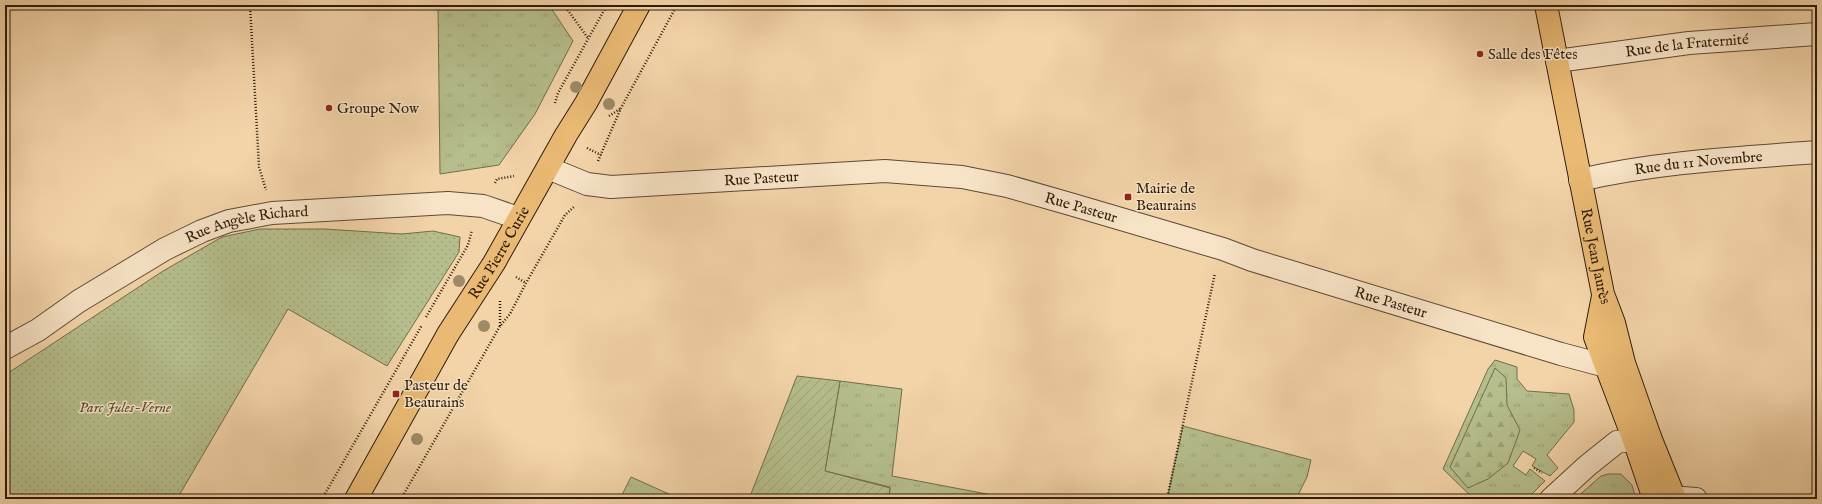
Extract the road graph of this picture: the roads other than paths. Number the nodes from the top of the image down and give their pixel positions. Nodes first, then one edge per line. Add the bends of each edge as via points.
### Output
1 (639, 5) edge
2 (1546, 5) edge
3 (1817, 34) edge
4 (1556, 61) junction
5 (1817, 152) edge
6 (548, 168) junction
7 (1580, 180) junction
8 (518, 218) junction
9 (5, 348) edge
10 (1615, 365) junction
11 (1642, 439) junction
12 (1664, 497) edge
13 (356, 499) edge
14 (1551, 499) edge
15 (1696, 499) edge

1 - 6 main road, Rue Pierre Curie
2 - 4 main road, Rue Jean Jaurès
3 - 4 street, Rue de la Fraternité via 1689,43
4 - 7 main road, Rue Jean Jaurès
5 - 7 street, Rue du 11 Novembre via 1689,162
6 - 8 main road, Rue Pierre Curie
6 - 10 street, Rue Pasteur via 587,184 611,187 885,171 962,177 1014,188 1223,249 1511,339
7 - 10 main road, Rue Jean Jaurès via 1603,294 1614,323
8 - 9 street, Rue Angèle Richard via 483,206 448,203 272,213 229,221 165,249 79,301 38,330
8 - 13 main road, Rue Pierre Curie via 494,263 448,334
10 - 11 main road, Rue Jean Jaurès
11 - 12 main road, Rue Jean Jaurès
11 - 14 street via 1617,442
12 - 15 street

